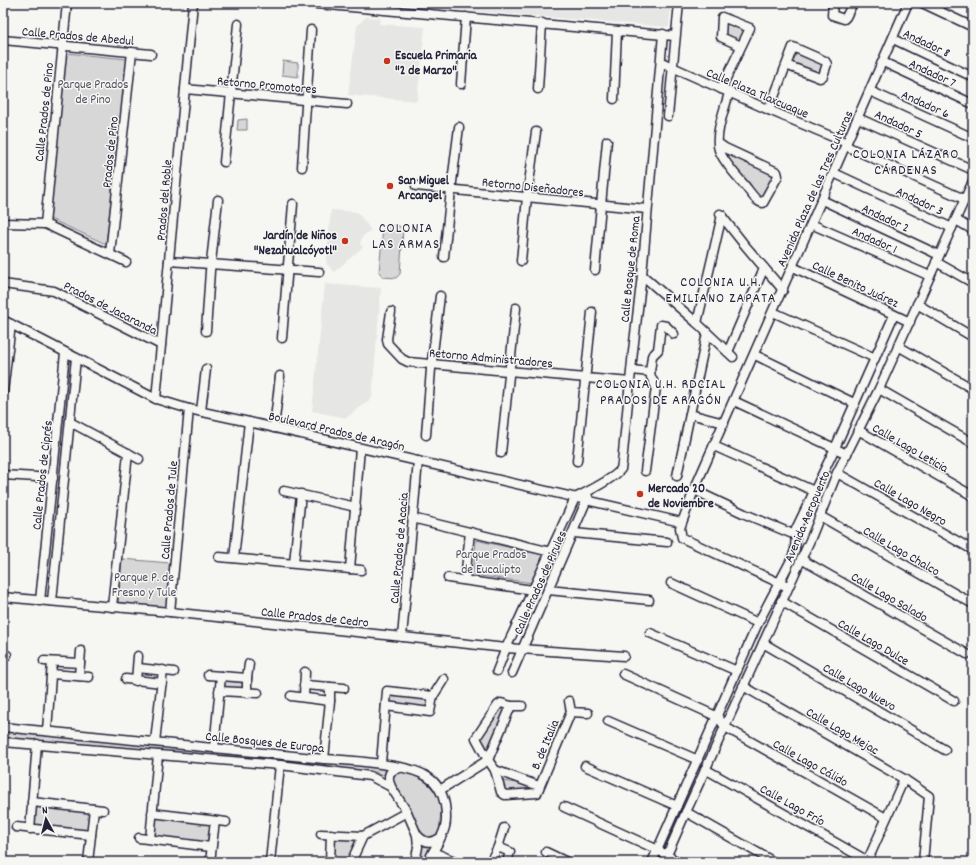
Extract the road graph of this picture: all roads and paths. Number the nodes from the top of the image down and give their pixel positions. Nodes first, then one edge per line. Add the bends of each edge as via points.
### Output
1 (67, 3) edge
2 (193, 3) edge
3 (306, 3) edge
4 (679, 3) edge
5 (833, 3) edge
6 (853, 3) edge
7 (908, 3) edge
8 (922, 3) edge
9 (466, 17) junction
10 (542, 23) junction
11 (238, 24) dead end
12 (973, 27) edge
13 (312, 30) dead end
14 (617, 31) junction
15 (663, 34) junction
16 (676, 36) junction
17 (892, 39) junction
18 (3, 40) edge
19 (62, 46) junction
20 (741, 46) dead end
21 (132, 52) junction
22 (151, 54) dead end
23 (661, 62) junction
24 (883, 62) junction
25 (786, 65) junction
26 (672, 68) junction
27 (973, 77) edge
28 (461, 84) dead end
29 (185, 88) junction
30 (538, 89) dead end
31 (721, 89) junction
32 (870, 91) junction
33 (230, 92) junction
34 (729, 93) junction
35 (306, 99) junction
36 (614, 99) dead end
37 (347, 104) dead end
38 (973, 104) edge
39 (768, 110) junction
40 (668, 116) dead end
41 (858, 118) junction
42 (459, 127) dead end
43 (536, 132) dead end
44 (973, 138) edge
45 (607, 141) dead end
46 (718, 143) junction
47 (846, 144) junction
48 (224, 162) dead end
49 (302, 167) dead end
50 (973, 170) edge
51 (834, 173) junction
52 (973, 181) edge
53 (416, 186) dead end
54 (451, 190) junction
55 (527, 197) junction
56 (964, 199) junction
57 (218, 200) dead end
58 (822, 200) junction
59 (293, 204) dead end
60 (602, 205) junction
61 (647, 210) junction
62 (3, 223) edge
63 (45, 224) junction
64 (811, 224) junction
65 (954, 224) junction
66 (973, 230) edge
67 (110, 254) junction
68 (444, 256) dead end
69 (938, 258) junction
70 (169, 261) junction
71 (521, 261) dead end
72 (126, 262) dead end
73 (211, 264) junction
74 (793, 267) junction
75 (764, 268) junction
76 (288, 270) junction
77 (595, 270) dead end
78 (318, 272) dead end
79 (642, 275) junction
80 (930, 276) junction
81 (973, 283) edge
82 (3, 284) edge
83 (783, 290) junction
84 (440, 296) dead end
85 (918, 304) junction
86 (516, 308) dead end
87 (391, 312) dead end
88 (592, 312) dead end
89 (773, 312) junction
90 (894, 315) junction
91 (7, 322) edge
92 (910, 322) junction
93 (697, 323) junction
94 (206, 332) dead end
95 (707, 333) junction
96 (674, 334) dead end
97 (973, 337) edge
98 (282, 338) dead end
99 (161, 345) junction
100 (898, 346) junction
101 (66, 352) junction
102 (755, 355) junction
103 (76, 358) junction
104 (875, 358) junction
105 (432, 364) junction
106 (206, 369) dead end
107 (632, 370) junction
108 (509, 371) junction
109 (650, 372) junction
110 (280, 376) dead end
111 (586, 378) junction
112 (630, 382) junction
113 (879, 389) junction
114 (973, 389) edge
115 (3, 392) edge
116 (156, 399) junction
117 (734, 401) junction
118 (854, 403) junction
119 (189, 409) junction
120 (201, 411) junction
121 (690, 414) junction
122 (70, 422) junction
123 (249, 422) junction
124 (724, 423) junction
125 (274, 428) junction
126 (858, 430) junction
127 (426, 435) dead end
128 (973, 443) edge
129 (714, 446) junction
130 (360, 448) junction
131 (835, 448) junction
132 (128, 453) junction
133 (501, 453) dead end
134 (847, 454) junction
135 (139, 459) dead end
136 (577, 460) dead end
137 (418, 461) junction
138 (645, 471) dead end
139 (837, 473) junction
140 (3, 475) edge
141 (677, 476) dead end
142 (52, 478) junction
143 (592, 490) junction
144 (694, 490) junction
145 (284, 491) dead end
146 (814, 491) junction
147 (301, 494) junction
148 (973, 496) edge
149 (575, 498) junction
150 (587, 501) junction
151 (356, 507) junction
152 (820, 516) junction
153 (412, 518) junction
154 (681, 522) junction
155 (470, 532) junction
156 (574, 533) junction
157 (795, 536) junction
158 (667, 542) dead end
159 (973, 550) edge
160 (551, 552) junction
161 (219, 557) dead end
162 (234, 558) junction
163 (801, 559) junction
164 (294, 564) junction
165 (350, 569) junction
166 (361, 570) dead end
167 (448, 578) dead end
168 (465, 580) junction
169 (671, 583) dead end
170 (779, 583) junction
171 (788, 588) junction
172 (533, 590) junction
173 (548, 590) junction
174 (3, 597) edge
175 (40, 600) junction
176 (649, 600) dead end
177 (52, 601) junction
178 (782, 602) junction
179 (973, 604) edge
180 (112, 608) junction
181 (170, 612) junction
182 (758, 623) junction
183 (650, 633) dead end
184 (402, 637) junction
185 (763, 643) junction
186 (506, 648) junction
187 (522, 649) junction
188 (80, 651) dead end
189 (967, 654) dead end
190 (138, 656) dead end
191 (624, 656) dead end
192 (44, 661) dead end
193 (52, 662) junction
194 (80, 663) junction
195 (249, 664) dead end
196 (138, 668) junction
197 (163, 670) junction
198 (497, 671) dead end
199 (737, 671) junction
200 (174, 672) dead end
201 (305, 672) dead end
202 (512, 673) dead end
203 (52, 674) junction
204 (623, 674) dead end
205 (208, 675) dead end
206 (79, 676) junction
207 (221, 676) junction
208 (89, 677) dead end
209 (247, 678) junction
210 (126, 679) dead end
211 (444, 679) dead end
212 (136, 681) junction
213 (162, 683) junction
214 (304, 685) junction
215 (743, 686) junction
216 (330, 687) junction
217 (344, 688) dead end
218 (219, 691) junction
219 (247, 692) junction
220 (258, 693) dead end
221 (291, 696) dead end
222 (433, 696) junction
223 (304, 697) junction
224 (569, 700) dead end
225 (330, 701) junction
226 (954, 701) dead end
227 (386, 706) junction
228 (511, 706) junction
229 (522, 706) dead end
230 (571, 712) junction
231 (588, 713) dead end
232 (718, 717) junction
233 (608, 720) dead end
234 (3, 727) edge
235 (725, 727) junction
236 (47, 732) junction
237 (3, 742) edge
238 (155, 742) junction
239 (37, 744) junction
240 (214, 748) junction
241 (945, 750) dead end
242 (158, 755) junction
243 (324, 759) junction
244 (488, 760) junction
245 (698, 760) junction
246 (381, 763) junction
247 (280, 765) junction
248 (585, 766) dead end
249 (403, 767) junction
250 (706, 769) junction
251 (496, 770) junction
252 (904, 779) junction
253 (539, 786) junction
254 (391, 787) junction
255 (440, 790) junction
256 (32, 802) junction
257 (677, 806) junction
258 (564, 807) dead end
259 (94, 809) junction
260 (104, 810) dead end
261 (407, 812) junction
262 (686, 812) junction
263 (152, 813) junction
264 (886, 818) junction
265 (215, 821) junction
266 (226, 822) dead end
267 (16, 827) dead end
268 (30, 828) junction
269 (504, 828) dead end
270 (321, 834) dead end
271 (331, 834) junction
272 (91, 835) junction
273 (417, 835) junction
274 (363, 836) junction
275 (139, 838) dead end
276 (441, 838) junction
277 (150, 839) junction
278 (211, 847) junction
279 (498, 847) junction
280 (658, 850) junction
281 (433, 852) junction
282 (546, 852) dead end
283 (666, 859) edge
284 (868, 861) edge
285 (88, 862) edge
286 (210, 862) edge
287 (270, 862) edge
288 (330, 862) edge
289 (351, 862) edge
290 (415, 862) edge
291 (428, 862) edge
292 (457, 862) edge
293 (490, 862) edge
294 (507, 862) edge
295 (567, 862) edge
296 (652, 862) edge
297 (678, 862) edge
298 (774, 862) edge
299 (923, 862) edge

1 - 19 street, Calle Prados de Pino
2 - 29 street, Prados del Roble
3 - 9 street
4 - 16 street
5 - 6 street via 832,15 844,19
7 - 17 street, Avenida Plaza de las Tres Culturas
8 - 12 street
9 - 10 street
9 - 28 street
10 - 14 street
10 - 30 street
11 - 33 street
13 - 35 street
14 - 15 street
14 - 36 street
15 - 16 street
15 - 23 street, Calle Bosque de Roma
16 - 26 street
17 - 24 street, Avenida Plaza de las Tres Culturas
17 - 27 street, Andador 8
18 - 19 street, Calle Prados de Abedul
19 - 21 street, Calle Prados de Abedul
19 - 63 street, Calle Prados de Pino
20 - 31 street
21 - 22 street, Calle Prados de Abedul
21 - 67 street, Prados de Pino
23 - 26 street, Calle Plaza Tlaxcuaque
23 - 61 street, Calle Bosque de Roma
24 - 32 street, Avenida Plaza de las Tres Culturas
24 - 38 street, Andador 7
25 - 25 street via 793,48 827,64 820,78
25 - 39 street
26 - 31 street, Calle Plaza Tlaxcuaque
26 - 40 street
29 - 33 street, Retorno Promotores
29 - 70 street, Prados del Roble
31 - 34 street, Calle Plaza Tlaxcuaque
32 - 41 street, Avenida Plaza de las Tres Culturas
32 - 44 street, Andador 6
33 - 35 street, Retorno Promotores
33 - 48 street
34 - 39 street, Calle Plaza Tlaxcuaque
34 - 46 street
35 - 37 street, Retorno Promotores
35 - 49 street
39 - 47 street, Calle Plaza Tlaxcuaque
41 - 47 street, Avenida Plaza de las Tres Culturas
41 - 50 street, Andador 5
42 - 54 street
43 - 55 street
45 - 60 street
46 - 46 street via 720,152 730,167 759,202 764,203 778,172
47 - 51 street, Avenida Plaza de las Tres Culturas
47 - 56 street, Calle Plaza Tlaxcuaque
51 - 58 street, Avenida Plaza de las Tres Culturas
51 - 65 street, Andador 3
52 - 56 street, Avenida Aeropuerto
53 - 54 street, Retorno Diseñadores
54 - 55 street, Retorno Diseñadores
54 - 68 street
55 - 60 street, Retorno Diseñadores
55 - 71 street
56 - 65 street, Avenida Aeropuerto
57 - 73 street
58 - 64 street, Avenida Plaza de las Tres Culturas
58 - 69 street, Andador 2
59 - 76 street
60 - 61 street, Retorno Diseñadores
60 - 77 street
61 - 79 street, Calle Bosque de Roma
62 - 63 street
63 - 67 street
64 - 74 street, Avenida Plaza de las Tres Culturas
64 - 80 street, Andador 1
65 - 66 street, Andador 3
65 - 69 street, Avenida Aeropuerto
67 - 72 street
69 - 80 street, Avenida Aeropuerto
69 - 81 street, Andador 2
70 - 73 street
70 - 99 street, Prados del Roble
73 - 76 street
73 - 94 street
74 - 83 street, Avenida Plaza de las Tres Culturas
74 - 90 street, Calle Benito Juárez
75 - 83 street
75 - 93 street via 721,214
75 - 95 street via 731,354
76 - 78 street
76 - 98 street
79 - 93 street
79 - 107 street, Calle Bosque de Roma
80 - 85 street, Avenida Aeropuerto
82 - 99 street, Prados de Jacaranda via 54,291
83 - 89 street, Avenida Plaza de las Tres Culturas
84 - 105 street
85 - 92 street, Avenida Aeropuerto
85 - 97 street
86 - 108 street
87 - 105 street, Retorno Administradores via 388,344 408,362
88 - 111 street
89 - 102 street, Avenida Plaza de las Tres Culturas
89 - 104 street
90 - 92 street, Calle Benito Juárez
90 - 104 street, Avenida Aeropuerto
91 - 101 street, Boulevard Prados de Aragón
91 - 115 street
92 - 100 street, Avenida Aeropuerto
93 - 95 street
95 - 121 street
96 - 109 street via 666,326 661,325 658,350 652,356
99 - 116 street, Prados del Roble
100 - 113 street, Avenida Aeropuerto
100 - 114 street
101 - 103 street, Boulevard Prados de Aragón
101 - 142 street, Calle Prados de Ciprés
102 - 117 street, Avenida Plaza de las Tres Culturas
102 - 118 street
103 - 116 street, Boulevard Prados de Aragón
103 - 122 street, Calle Prados de Ciprés
104 - 118 street, Avenida Aeropuerto
105 - 108 street, Retorno Administradores
105 - 127 street
106 - 120 street
107 - 109 street
107 - 112 street, Calle Bosque de Roma
108 - 111 street, Retorno Administradores
108 - 133 street
109 - 138 street via 656,387
110 - 125 street
111 - 112 street, Retorno Administradores
111 - 136 street
112 - 143 street, Calle Bosque de Roma via 621,469
113 - 126 street, Avenida Aeropuerto
113 - 128 street
116 - 119 street, Boulevard Prados de Aragón
117 - 124 street, Avenida Plaza de las Tres Culturas
117 - 131 street
118 - 131 street, Avenida Aeropuerto
119 - 120 street, Boulevard Prados de Aragón
119 - 181 street, Calle Prados de Tule
120 - 123 street, Boulevard Prados de Aragón
121 - 124 street
121 - 141 street
122 - 132 street
122 - 177 street, Calle Prados de Ciprés
123 - 125 street, Boulevard Prados de Aragón
123 - 162 street
124 - 129 street, Avenida Plaza de las Tres Culturas
125 - 130 street, Boulevard Prados de Aragón
126 - 134 street, Avenida Aeropuerto
126 - 148 street, Calle Lago Leticia
129 - 144 street, Avenida Plaza de las Tres Culturas
129 - 146 street
130 - 137 street, Boulevard Prados de Aragón
130 - 151 street
131 - 134 street
131 - 146 street, Avenida Aeropuerto
132 - 135 street
132 - 180 street
134 - 139 street, Avenida Aeropuerto
137 - 149 street, Boulevard Prados de Aragón
137 - 153 street, Calle Prados de Acacia
139 - 152 street, Avenida Aeropuerto
139 - 159 street, Calle Lago Negro
140 - 142 street
142 - 175 street, Calle Prados de Ciprés
143 - 149 street, Calle Bosque de Roma
143 - 150 street, Calle Bosque de Roma
144 - 154 street, Avenida Plaza de las Tres Culturas
144 - 157 street
145 - 147 street
146 - 157 street, Avenida Aeropuerto
147 - 151 street
147 - 164 street
149 - 150 street, Boulevard Prados de Aragón
149 - 160 street, Calle Prados de Pirules
150 - 154 street, Boulevard Prados de Aragón
150 - 156 street, Calle Prados de Pirules
151 - 165 street
152 - 163 street, Avenida Aeropuerto
152 - 179 street, Calle Lago Chalco
153 - 155 street
153 - 184 street, Calle Prados de Acacia
154 - 170 street, Avenida Plaza de las Tres Culturas via 682,538
155 - 160 street
155 - 168 street
156 - 158 street
156 - 173 street, Calle Prados de Pirules
157 - 170 street, Avenida Aeropuerto via 795,550
160 - 172 street, Calle Prados de Pirules
161 - 162 street
162 - 164 street
163 - 171 street, Avenida Aeropuerto
163 - 189 street, Calle Lago Salado
164 - 165 street
165 - 166 street
167 - 168 street
168 - 172 street
169 - 182 street
170 - 171 street
170 - 182 street, Avenida Aeropuerto
171 - 178 street, Avenida Aeropuerto
172 - 186 street, Calle Prados de Pirules
173 - 176 street
173 - 187 street, Calle Prados de Pirules
174 - 175 street, Calle Prados de Cedro
175 - 177 street, Calle Prados de Cedro
177 - 180 street, Calle Prados de Cedro
178 - 185 street, Avenida Aeropuerto
178 - 226 street, Calle Lago Dulce
180 - 181 street, Calle Prados de Cedro
181 - 184 street, Calle Prados de Cedro
182 - 199 street, Avenida Aeropuerto
183 - 199 street
184 - 186 street, Calle Prados de Cedro
185 - 215 street, Avenida Aeropuerto
185 - 241 street, Calle Lago Nuevo
186 - 187 street, Calle Prados de Cedro
186 - 198 street, Calle Prados de Pirules
187 - 191 street, Calle Prados de Cedro
187 - 202 street, Calle Prados de Pirules
188 - 194 street
190 - 196 street
192 - 193 street
193 - 194 street
193 - 203 street
194 - 206 street
195 - 209 street
196 - 197 street
196 - 212 street
197 - 200 street
197 - 213 street
199 - 232 street, Avenida Aeropuerto
201 - 214 street
203 - 206 street
203 - 236 street
204 - 232 street
205 - 207 street
206 - 208 street
207 - 209 street
207 - 218 street
209 - 219 street
210 - 212 street
211 - 222 street
212 - 213 street
213 - 238 street
214 - 216 street
214 - 223 street
215 - 235 street, Avenida Aeropuerto
215 - 252 street, Calle Lago Mejac
216 - 217 street
216 - 225 street
218 - 219 street
218 - 240 street
219 - 220 street
221 - 223 street
222 - 227 street via 429,712
222 - 227 street via 388,690
223 - 225 street
224 - 230 street, B. de Italia
225 - 243 street
227 - 246 street
228 - 229 street
228 - 244 street
228 - 244 street, B. de Italia via 498,704 476,737
230 - 231 street, B. de Italia
230 - 253 street, B. de Italia
232 - 235 street
232 - 245 street, Avenida Aeropuerto
233 - 245 street
234 - 236 street, Calle Bosques de Europa
235 - 250 street, Avenida Aeropuerto
235 - 264 street, Calle Lago Cálido
236 - 238 street, Calle Bosques de Europa
237 - 239 street, Calle Bosques de Europa
238 - 240 street, Calle Bosques de Europa
239 - 242 street, Calle Bosques de Europa
239 - 256 street
240 - 243 street, Calle Bosques de Europa
242 - 247 street, Calle Bosques de Europa
242 - 263 street
243 - 246 street, Calle Bosques de Europa
244 - 251 street, B. de Italia
244 - 255 street
245 - 257 street, Avenida Aeropuerto
246 - 249 street, Calle Bosques de Europa
247 - 254 street, Calle Bosques de Europa via 370,776
247 - 287 street
248 - 257 street
249 - 254 street via 394,769 388,775
249 - 255 street, Calle Bosques de Europa via 421,773 432,780
250 - 262 street, Avenida Aeropuerto
250 - 284 street, Calle Lago Frío
251 - 253 street, B. de Italia
251 - 253 street, B. de Italia via 503,794 535,794
252 - 264 street
252 - 299 street, Calle Lago Mejac via 929,796
254 - 261 street, Calle Bosques de Europa
255 - 276 street via 446,816
256 - 259 street
256 - 268 street
257 - 280 street, Avenida Aeropuerto
258 - 280 street
259 - 260 street
259 - 272 street
261 - 273 street, Calle Bosques de Europa
261 - 274 street
262 - 283 street, Avenida Aeropuerto
262 - 298 street
263 - 265 street
263 - 277 street
264 - 284 street
265 - 266 street
265 - 278 street
267 - 268 street
268 - 272 street
269 - 279 street
270 - 271 street
271 - 274 street
271 - 288 street
272 - 285 street
273 - 276 street via 429,843
273 - 290 street, Calle Bosques de Europa
274 - 289 street
275 - 277 street
276 - 281 street
277 - 278 street
278 - 286 street
279 - 293 street
279 - 294 street via 510,852
280 - 283 street
280 - 296 street, Avenida Aeropuerto
281 - 291 street
281 - 292 street
282 - 295 street
283 - 297 street

